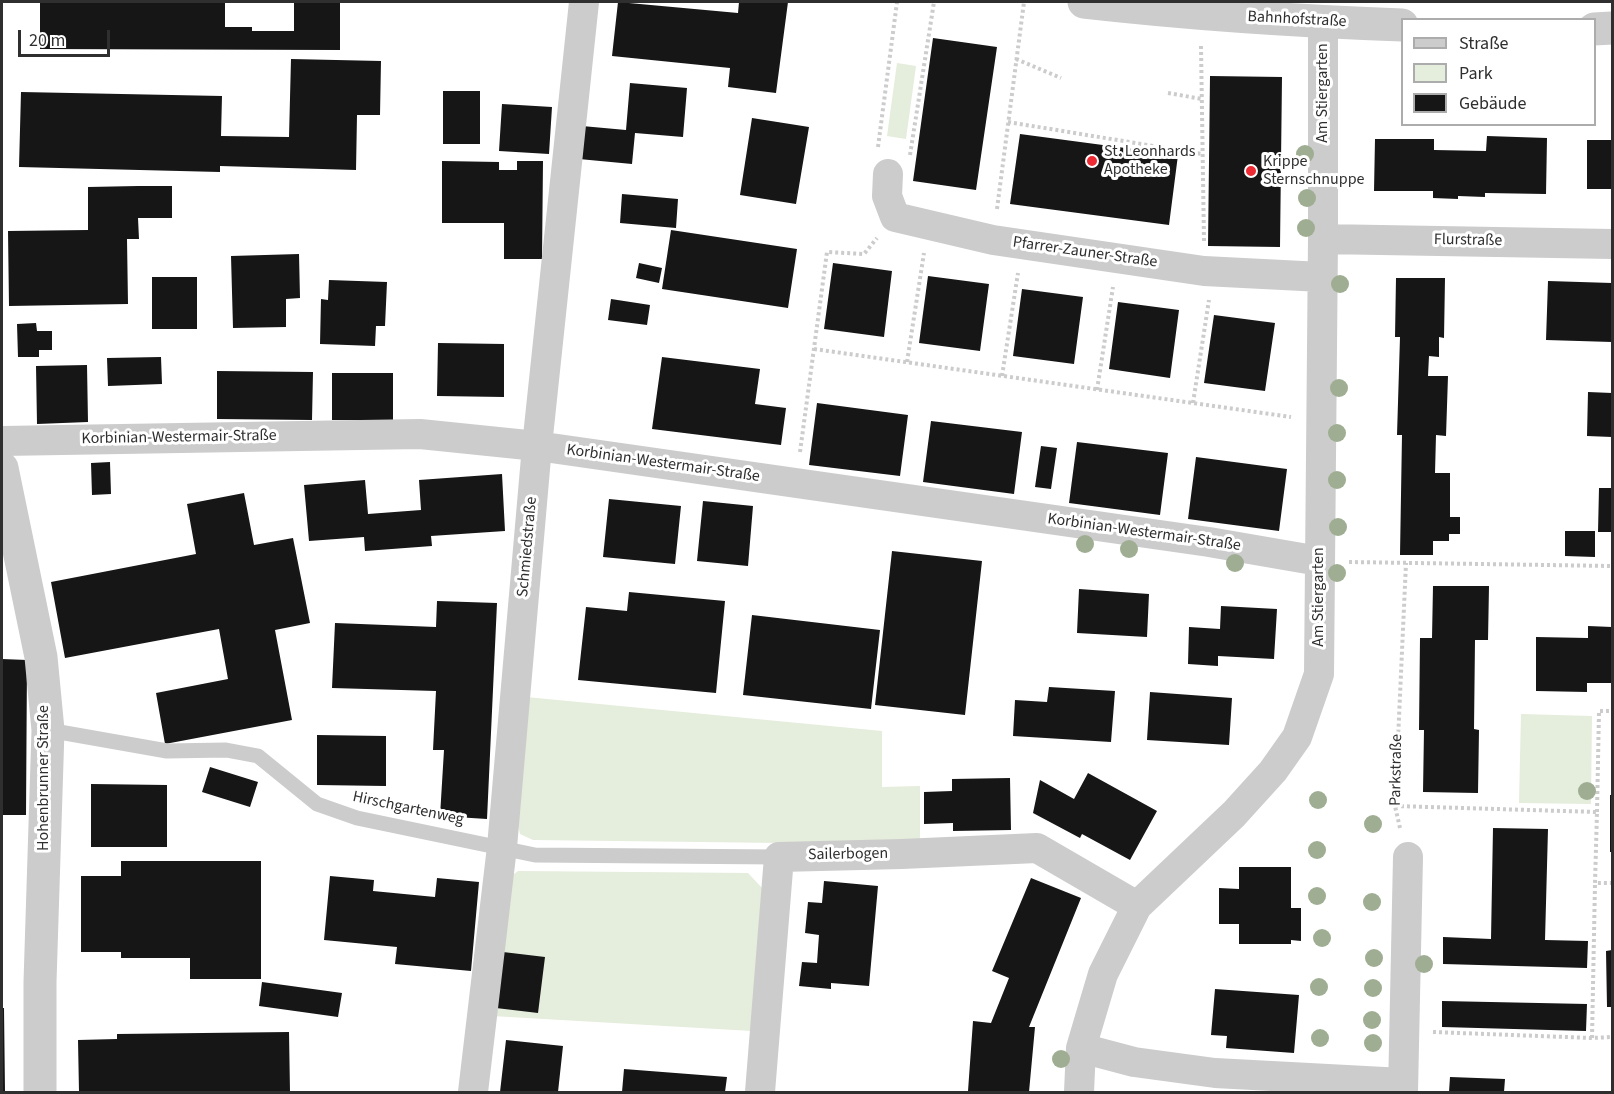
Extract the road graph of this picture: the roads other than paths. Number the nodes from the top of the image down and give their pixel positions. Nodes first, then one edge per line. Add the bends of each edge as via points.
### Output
1 (584, 2) edge
2 (1083, 2) edge
3 (1323, 22) junction
4 (1401, 25) edge
5 (1612, 28) edge
6 (1596, 29) edge
7 (899, 165) road end
8 (1323, 239) junction
9 (1612, 244) edge
10 (1322, 277) junction
11 (2, 441) edge
12 (537, 446) junction
13 (2, 468) edge
14 (5, 512) edge
15 (1319, 561) junction
16 (48, 730) junction
17 (502, 847) junction
18 (779, 857) junction
19 (1408, 857) road end
20 (1137, 906) junction
21 (1082, 1048) junction
22 (1403, 1088) edge
23 (40, 1092) edge
24 (473, 1092) edge
25 (760, 1092) edge
26 (1079, 1092) edge

1 - 12 street, Schmiedstraße
2 - 3 street, Bahnhofstraße
3 - 4 street, Bahnhofstraße
3 - 8 street, Am Stiergarten
5 - 6 street
7 - 10 street, Pfarrer-Zauner-Straße via 887,196 895,217 993,240 1118,258 1208,258
8 - 9 street, Flurstraße
8 - 10 street, Am Stiergarten
10 - 15 street, Am Stiergarten
11 - 12 street, Korbinian-Westermair-Straße via 420,434
12 - 15 street, Korbinian-Westermair-Straße
12 - 17 street, Schmiedstraße
13 - 14 street, Hohenbrunner Straße
14 - 16 street, Hohenbrunner Straße via 41,657
15 - 20 street, Am Stiergarten via 1319,674 1297,737 1234,814
16 - 17 lane, Hirschgartenweg via 166,751 226,750 258,756 317,804 357,818
16 - 23 street, Hohenbrunner Straße
17 - 18 lane, Hirschgartenweg via 535,855
17 - 24 street, Schmiedstraße
18 - 20 street, Sailerbogen via 1037,848
18 - 25 street
19 - 22 street
20 - 21 street, Am Stiergarten via 1103,974
21 - 22 street via 1134,1062 1215,1073
21 - 26 street, Am Stiergarten

